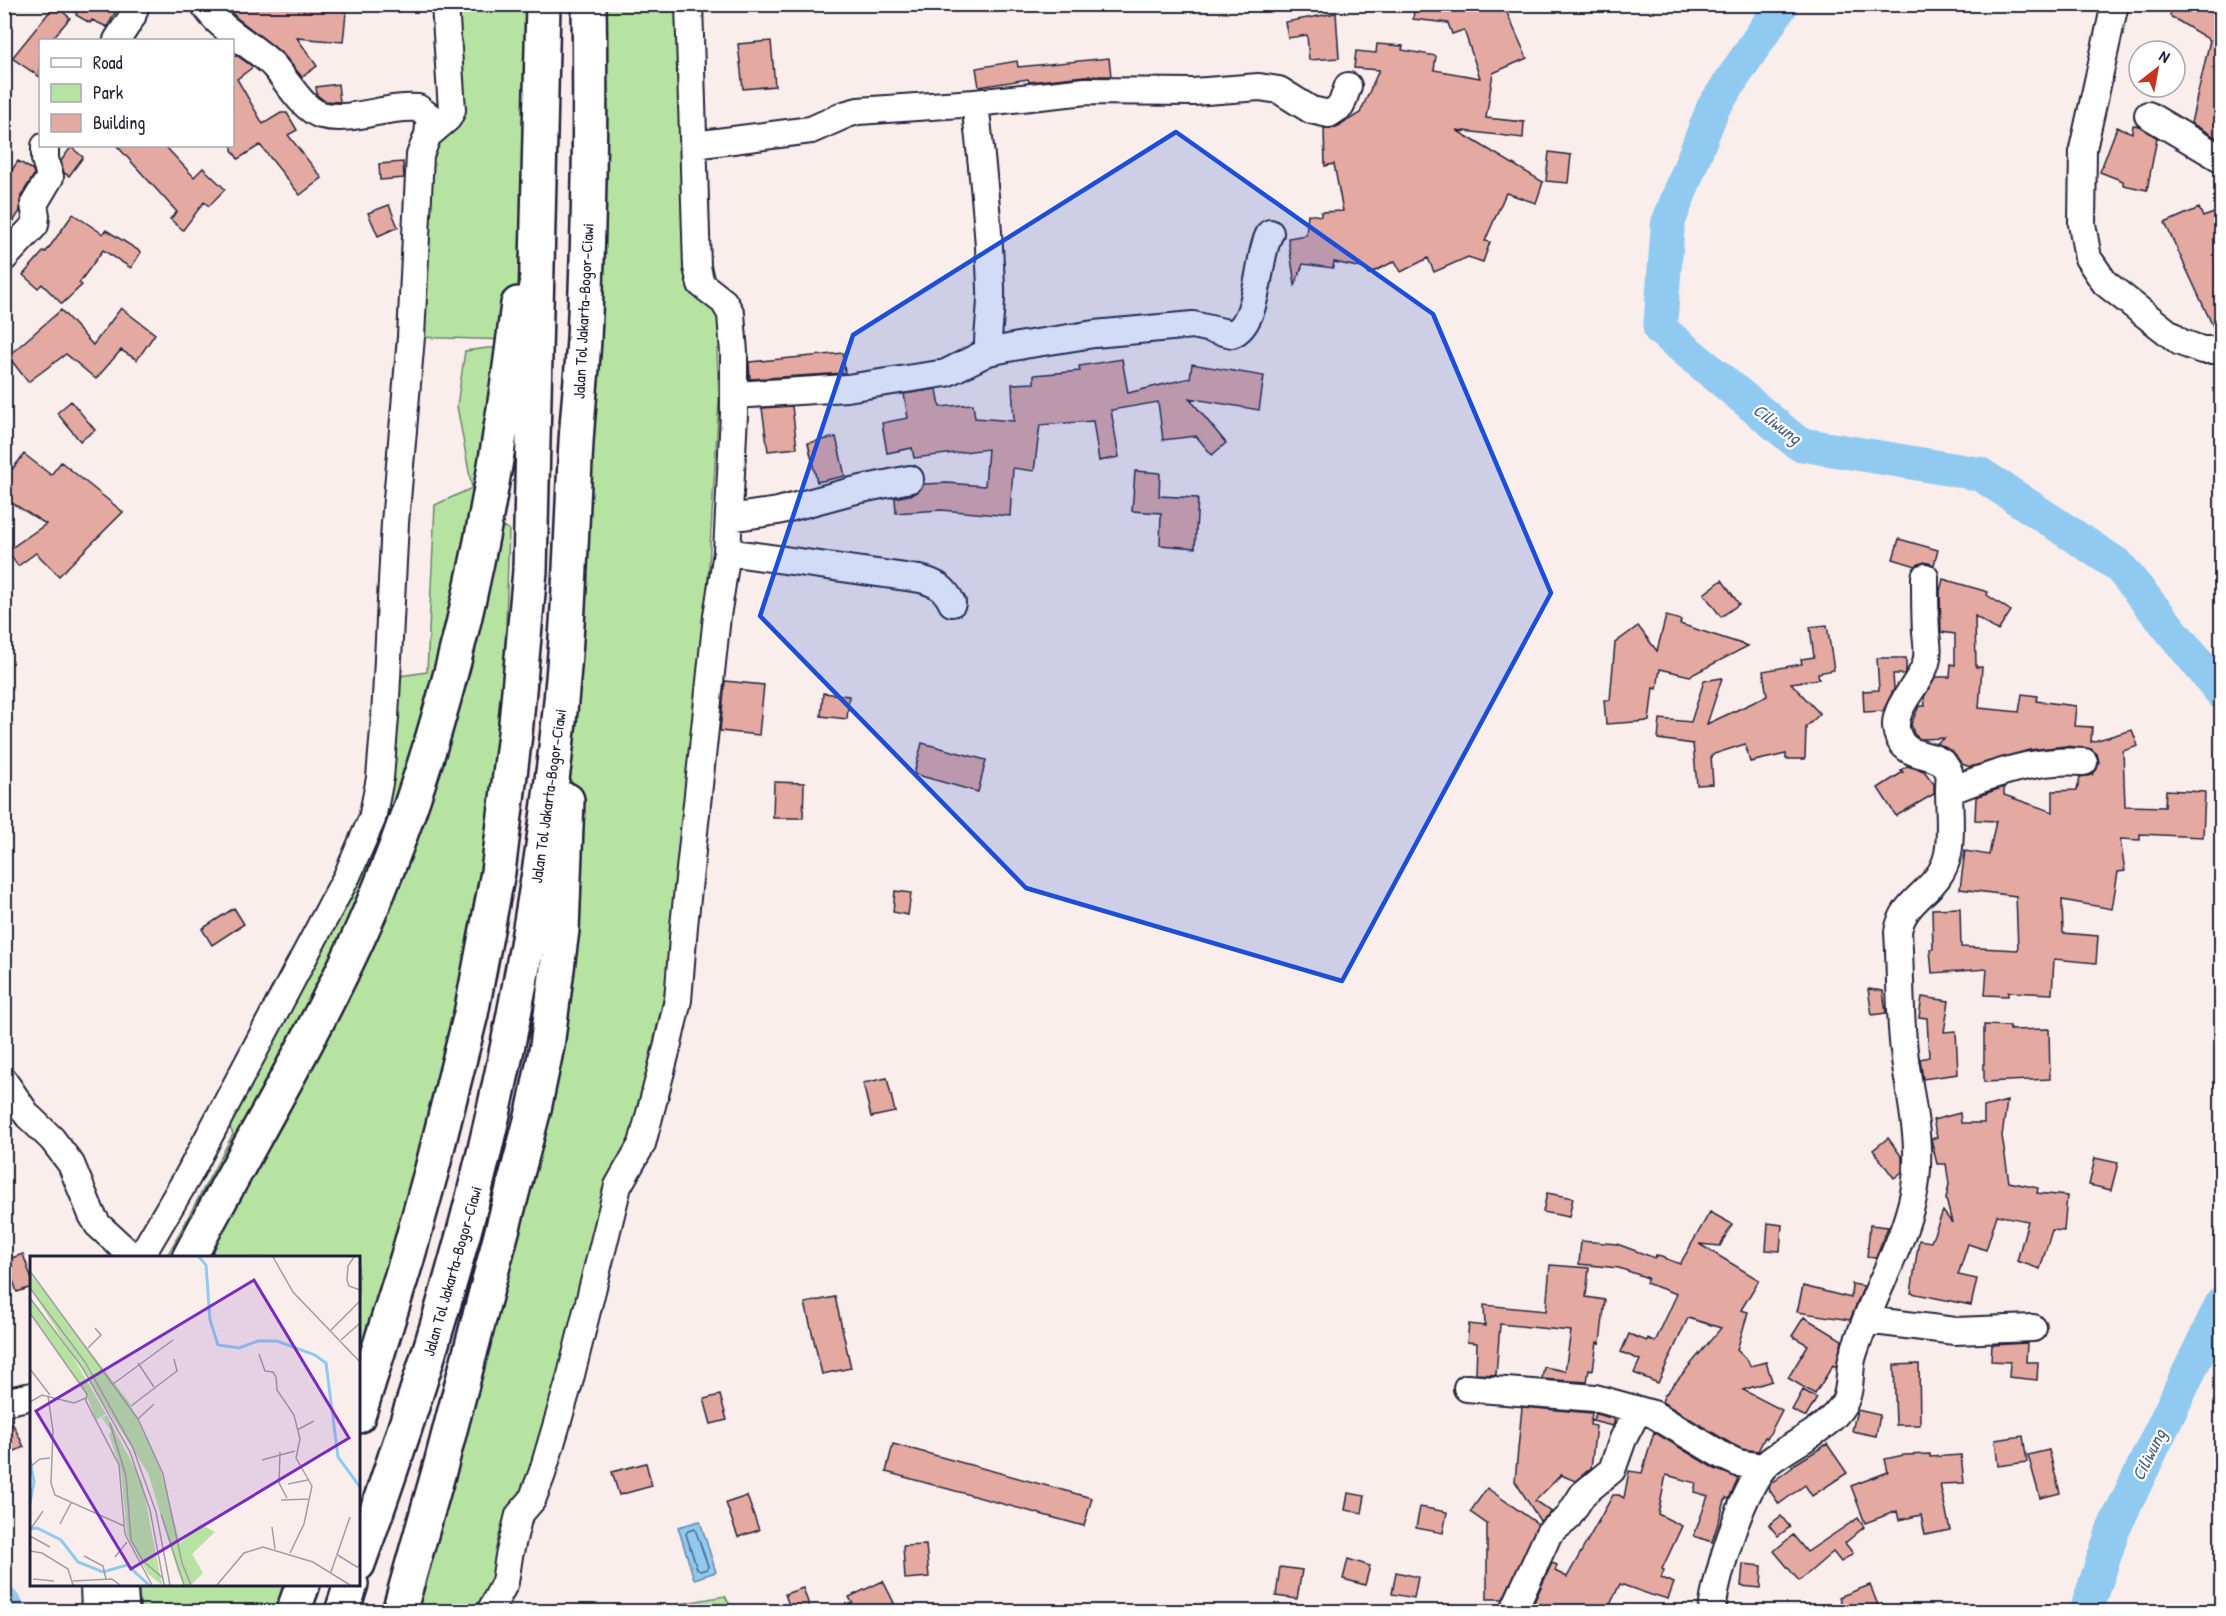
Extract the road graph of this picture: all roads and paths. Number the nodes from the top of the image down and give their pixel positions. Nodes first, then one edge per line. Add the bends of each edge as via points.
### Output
1 (136, 4) edge
2 (204, 4) edge
3 (445, 4) edge
4 (543, 4) edge
5 (589, 4) edge
6 (689, 4) edge
7 (2115, 4) edge
8 (118, 39) edge
9 (543, 53) junction
10 (1348, 86) dead end
11 (975, 103) junction
12 (2148, 116) dead end
13 (428, 135) junction
14 (694, 145) junction
15 (45, 147) edge
16 (2222, 159) edge
17 (1270, 233) dead end
18 (4, 258) edge
19 (2222, 350) edge
20 (988, 352) junction
21 (734, 395) junction
22 (910, 479) dead end
23 (729, 518) junction
24 (727, 552) junction
25 (1925, 577) dead end
26 (952, 603) dead end
27 (566, 645) junction
28 (2084, 762) dead end
29 (1949, 791) junction
30 (4, 1081) edge
31 (133, 1256) edge
32 (141, 1256) edge
33 (190, 1256) edge
34 (1866, 1320) junction
35 (2033, 1328) dead end
36 (1467, 1388) dead end
37 (30, 1396) edge
38 (4, 1402) edge
39 (360, 1410) edge
40 (1638, 1410) junction
41 (1762, 1467) junction
42 (360, 1558) edge
43 (94, 1586) edge
44 (120, 1586) edge
45 (302, 1586) edge
46 (350, 1586) edge
47 (95, 1611) edge
48 (122, 1611) edge
49 (292, 1611) edge
50 (342, 1611) edge
51 (399, 1611) edge
52 (490, 1611) edge
53 (1513, 1611) edge
54 (1712, 1611) edge

1 - 8 street
2 - 13 street via 215,20 264,57 318,114 340,116 418,108 430,117
3 - 13 street via 452,110
4 - 9 highway
5 - 27 highway, Jalan Tol Jakarta–Bogor–Ciawi via 584,343
6 - 14 street
7 - 19 street via 2084,149 2082,224 2088,258 2105,283 2180,342 2202,350
9 - 33 highway via 531,204 505,414 464,624 430,743 361,931 322,1013
9 - 39 highway via 530,571 498,872 471,1014 432,1169
10 - 11 street via 1341,106 1329,114 1311,110 1279,90 1259,87 1193,92 1086,91
11 - 14 street via 858,111 811,130
11 - 20 street via 990,260 992,307
12 - 16 street
13 - 32 street via 419,169 385,717 372,819 347,876 188,1176
14 - 21 street via 699,279 731,314
15 - 18 street via 50,177 34,204 35,225
17 - 20 street via 1264,245 1259,282 1237,332 1193,325 1167,327 1094,334
20 - 21 street via 946,373 847,387
21 - 23 street
22 - 23 street via 778,511
23 - 24 street
24 - 26 street via 920,579 941,587
24 - 52 street via 672,1030 642,1144 618,1186 542,1474 532,1500 519,1515 505,1582
25 - 29 street via 1926,665 1896,717 1896,731 1909,750 1944,765
27 - 42 highway, Jalan Tol Jakarta–Bogor–Ciawi via 546,826 494,1112 446,1299
27 - 51 highway via 566,863 548,1046 441,1464
28 - 29 street via 2064,760 2023,766
29 - 34 street via 1950,830 1943,868 1936,881 1908,907 1899,924 1902,1035 1918,1166 1907,1220
30 - 31 street via 28,1116 71,1164 98,1225
34 - 35 street via 1955,1331
34 - 41 street via 1840,1410
36 - 40 street via 1595,1398
37 - 38 street
40 - 41 street via 1669,1422 1730,1460
40 - 53 street via 1612,1470 1583,1494 1567,1520 1549,1533
41 - 54 street via 1735,1526
43 - 47 street
44 - 48 highway
45 - 49 highway
46 - 50 highway

